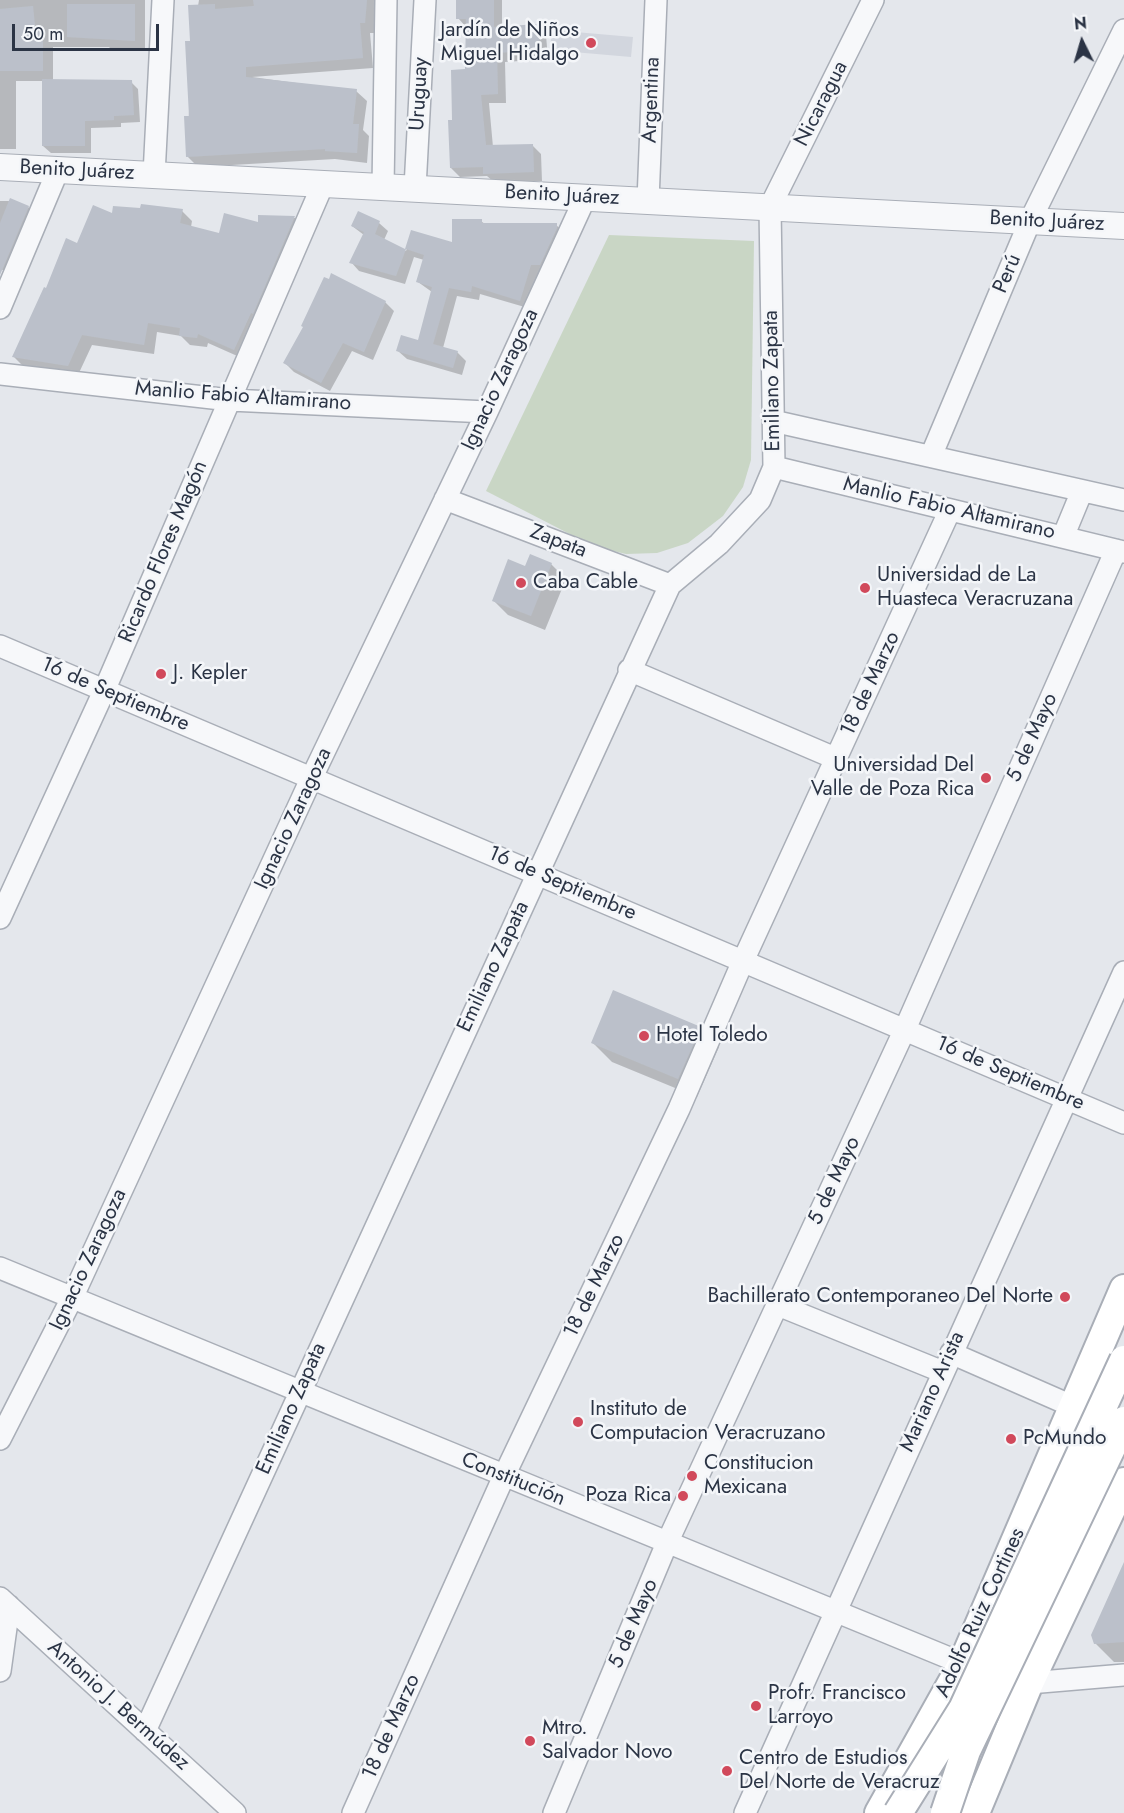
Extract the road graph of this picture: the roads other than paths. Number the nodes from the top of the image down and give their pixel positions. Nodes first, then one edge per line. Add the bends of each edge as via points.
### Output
1 (163, 0) edge
2 (386, 0) edge
3 (425, 0) edge
4 (656, 0) edge
5 (873, 0) edge
6 (1124, 30) edge
7 (0, 166) edge
8 (58, 170) junction
9 (154, 175) junction
10 (323, 184) junction
11 (383, 187) junction
12 (415, 188) junction
13 (585, 198) junction
14 (648, 201) junction
15 (770, 207) junction
16 (1030, 221) junction
17 (1124, 226) edge
18 (0, 308) edge
19 (0, 374) edge
20 (230, 400) junction
21 (487, 412) junction
22 (773, 421) junction
23 (931, 456) junction
24 (774, 467) junction
25 (1082, 491) junction
26 (446, 500) junction
27 (1124, 500) edge
28 (950, 510) junction
29 (1063, 537) junction
30 (1120, 551) edge
31 (670, 585) junction
32 (0, 646) edge
33 (629, 670) junction
34 (104, 691) junction
35 (837, 759) junction
36 (312, 777) junction
37 (537, 873) junction
38 (0, 918) edge
39 (743, 961) junction
40 (1124, 972) edge
41 (905, 1029) junction
42 (1067, 1098) junction
43 (1124, 1122) edge
44 (0, 1268) edge
45 (1124, 1289) edge
46 (72, 1298) junction
47 (778, 1305) junction
48 (951, 1353) junction
49 (1124, 1360) edge
50 (942, 1372) junction
51 (299, 1391) junction
52 (1072, 1406) junction
53 (1124, 1421) edge
54 (0, 1439) edge
55 (504, 1476) junction
56 (1124, 1482) edge
57 (667, 1543) junction
58 (4, 1602) edge
59 (834, 1612) junction
60 (962, 1665) junction
61 (0, 1671) edge
62 (1124, 1675) edge
63 (1029, 1683) junction
64 (145, 1731) junction
65 (235, 1813) edge
66 (353, 1813) edge
67 (554, 1813) edge
68 (745, 1813) edge
69 (879, 1813) edge
70 (898, 1813) edge
71 (945, 1813) edge
72 (975, 1813) edge

1 - 9 street
2 - 11 street, Uruguay
3 - 12 street, Uruguay
4 - 14 street, Argentina
5 - 15 street, Nicaragua
6 - 16 street, Perú
7 - 8 street, Benito Juárez
8 - 9 street, Benito Juárez
8 - 18 street
9 - 10 street, Benito Juárez
10 - 11 street, Benito Juárez
10 - 20 street, Ricardo Flores Magón
11 - 12 street, Benito Juárez
12 - 13 street, Benito Juárez
13 - 14 street, Benito Juárez
13 - 21 street, Ignacio Zaragoza
14 - 15 street, Benito Juárez
15 - 16 street, Benito Juárez
15 - 22 street, Emiliano Zapata
16 - 17 street, Benito Juárez
16 - 23 street, Perú
19 - 20 street, Manlio Fabio Altamirano
20 - 21 street, Manlio Fabio Altamirano
20 - 34 street, Ricardo Flores Magón
21 - 26 street, Ignacio Zaragoza
22 - 23 street
22 - 24 street, Emiliano Zapata
23 - 25 street
24 - 28 street, Manlio Fabio Altamirano
24 - 31 street, Emiliano Zapata via 760,500 719,544
25 - 27 street
25 - 29 street
26 - 31 street, Zapata
26 - 36 street, Ignacio Zaragoza
28 - 29 street, Manlio Fabio Altamirano
28 - 35 street, 18 de Marzo
29 - 30 street, Manlio Fabio Altamirano
30 - 41 street, 5 de Mayo
31 - 33 street, Emiliano Zapata
32 - 34 street, 16 de Septiembre
33 - 35 street, 18 de Marzo
33 - 37 street, Emiliano Zapata
34 - 36 street, 16 de Septiembre
34 - 38 street, Ricardo Flores Magón
35 - 39 street, 18 de Marzo
36 - 37 street, 16 de Septiembre
36 - 46 street, Ignacio Zaragoza
37 - 39 street, 16 de Septiembre
37 - 51 street, Emiliano Zapata
39 - 41 street, 16 de Septiembre
39 - 55 street, 18 de Marzo via 680,1109
40 - 42 street, Mariano Arista
41 - 42 street, 16 de Septiembre
41 - 47 street, 5 de Mayo
42 - 43 street, 16 de Septiembre
42 - 48 street, Mariano Arista
44 - 46 street, Constitución
45 - 52 main road, Adolfo Ruiz Cortines
46 - 51 street, Constitución
46 - 54 street, Ignacio Zaragoza
47 - 50 street
47 - 57 street, 5 de Mayo
48 - 50 street, Mariano Arista
48 - 52 street
49 - 70 main road, bridge via 963,1709
50 - 59 street, Mariano Arista
51 - 55 street, Constitución
51 - 64 street, Emiliano Zapata
52 - 60 main road, Adolfo Ruiz Cortines
53 - 71 main road, bridge via 966,1751
55 - 57 street, Constitución
55 - 66 street, 18 de Marzo
56 - 63 main road
57 - 59 street, Constitución
57 - 67 street, 5 de Mayo
58 - 61 street
58 - 64 street, Antonio J. Bermúdez
59 - 60 street, Constitución
59 - 68 street, Mariano Arista
60 - 63 street, Constitución
60 - 69 main road, Adolfo Ruiz Cortines
62 - 63 street, Constitución
63 - 72 main road
64 - 65 street, Antonio J. Bermúdez

